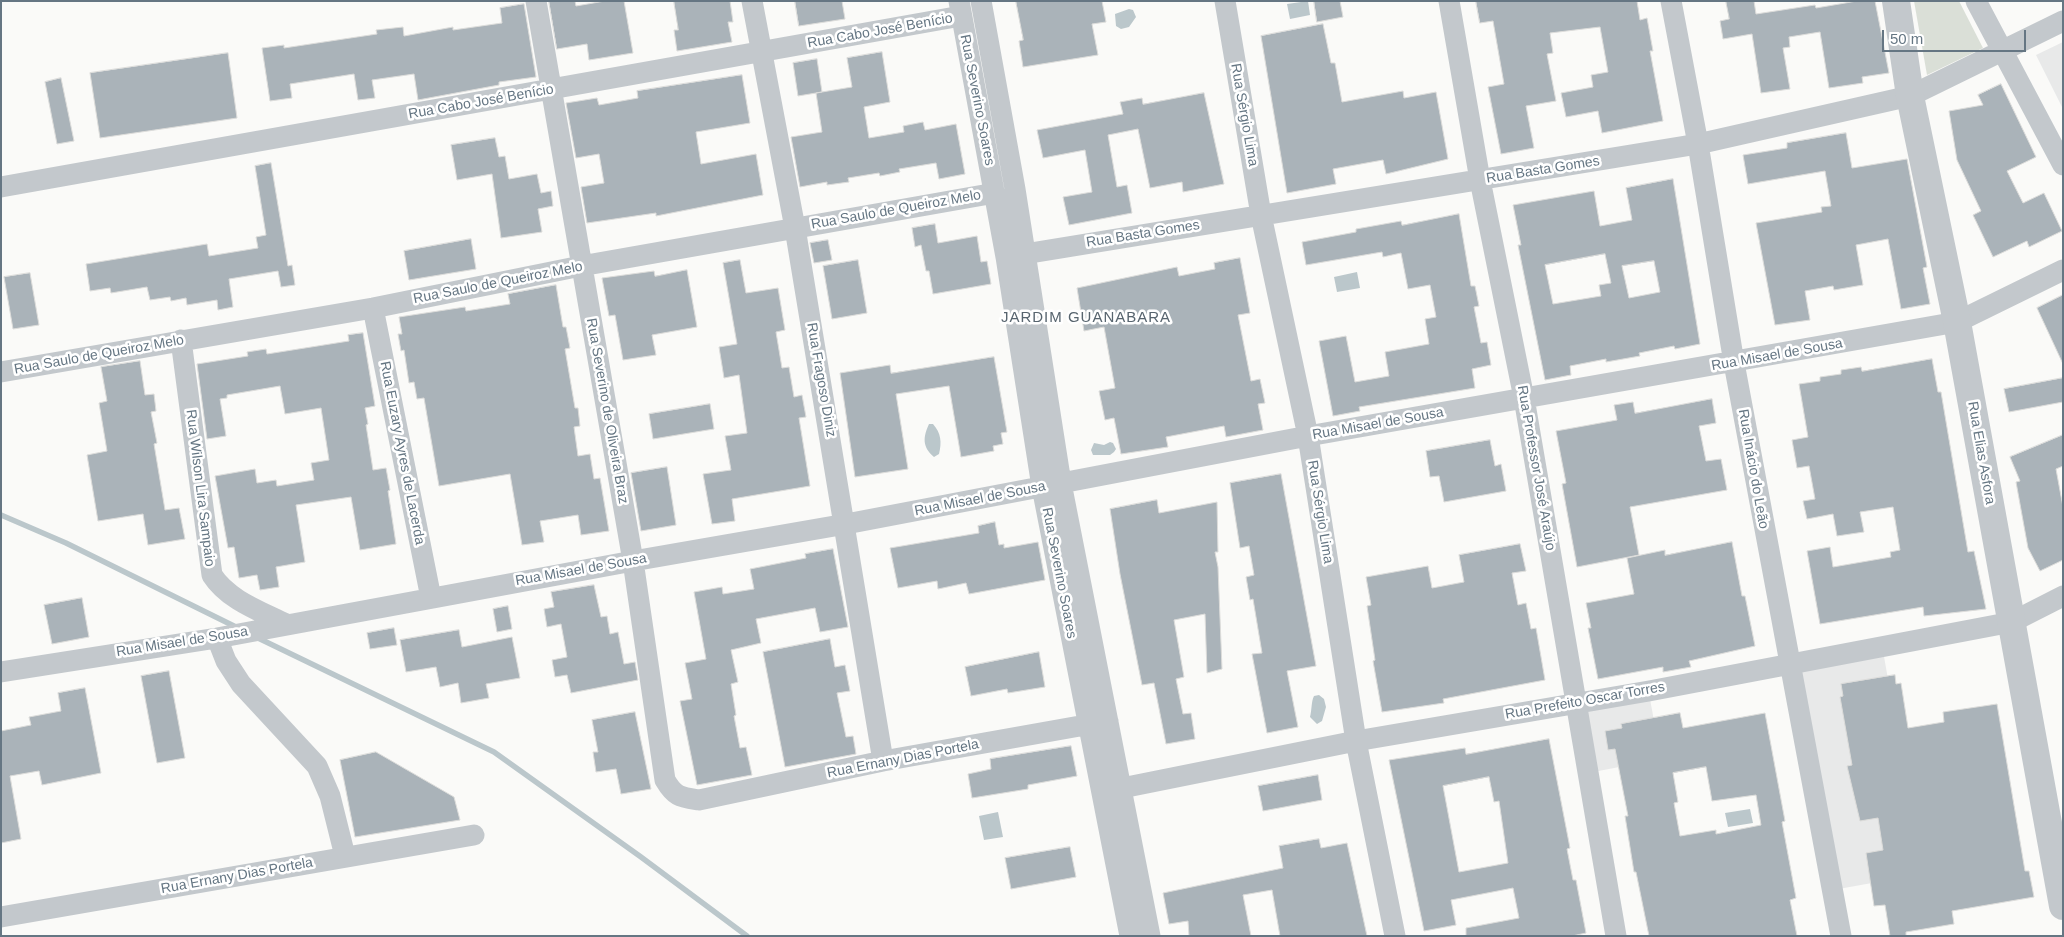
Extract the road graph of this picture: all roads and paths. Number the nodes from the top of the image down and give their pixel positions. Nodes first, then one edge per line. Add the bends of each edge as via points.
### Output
1 (536, 1) edge
2 (752, 1) edge
3 (981, 1) edge
4 (1225, 1) edge
5 (1449, 1) edge
6 (1671, 1) edge
7 (1896, 1) edge
8 (1976, 1) edge
9 (960, 9) edge
10 (2063, 21) edge
11 (2003, 51) junction
12 (761, 52) junction
13 (551, 90) junction
14 (1910, 96) junction
15 (1698, 144) junction
16 (2063, 165) edge
17 (1480, 180) junction
18 (1, 188) edge
19 (995, 193) junction
20 (1261, 214) junction
21 (795, 228) junction
22 (1015, 255) junction
23 (581, 266) junction
24 (2063, 270) edge
25 (373, 308) junction
26 (1957, 322) junction
27 (181, 340) junction
28 (1734, 363) junction
29 (1, 372) edge
30 (1524, 398) junction
31 (1308, 436) junction
32 (1052, 485) junction
33 (846, 524) junction
34 (633, 561) junction
35 (2063, 596) edge
36 (431, 598) junction
37 (2012, 622) junction
38 (286, 624) junction
39 (221, 637) junction
40 (1789, 665) junction
41 (1, 672) edge
42 (1577, 703) junction
43 (1099, 723) junction
44 (1356, 741) junction
45 (883, 761) junction
46 (1112, 790) junction
47 (699, 800) joint
48 (474, 835) dead end
49 (345, 856) junction
50 (2063, 906) edge
51 (1, 918) edge
52 (1130, 936) edge
53 (1150, 936) edge
54 (1395, 936) edge
55 (1616, 936) edge
56 (1841, 936) edge

1 - 13 street, Rua Severino de Oliveira Braz
2 - 12 street, Rua Fragoso Diniz
3 - 22 street, Rua Severino Soares
4 - 20 street, Rua Sérgio Lima
5 - 17 street, Rua Professor José Araújo
6 - 15 street, Rua Inácio do Leão
7 - 14 street, Rua Elias Asfora
8 - 11 street
9 - 12 street, Rua Cabo José Benício
9 - 19 street, Rua Severino Soares
10 - 11 street, Rua Basta Gomes
11 - 14 street, Rua Basta Gomes
11 - 16 street
12 - 13 street, Rua Cabo José Benício
12 - 21 street, Rua Fragoso Diniz
13 - 18 street, Rua Cabo José Benício
13 - 23 street, Rua Severino de Oliveira Braz
14 - 15 street, Rua Basta Gomes
14 - 26 street, Rua Elias Asfora
15 - 17 street, Rua Basta Gomes
15 - 28 street, Rua Inácio do Leão
17 - 20 street, Rua Basta Gomes
17 - 30 street, Rua Professor José Araújo
19 - 21 street, Rua Saulo de Queiroz Melo
19 - 22 street, Rua Severino Soares
20 - 22 street, Rua Basta Gomes
20 - 31 street, Rua Sérgio Lima
21 - 23 street, Rua Saulo de Queiroz Melo
21 - 33 street, Rua Fragoso Diniz
22 - 32 street, Rua Severino Soares
23 - 25 street, Rua Saulo de Queiroz Melo
23 - 34 street, Rua Severino de Oliveira Braz
24 - 26 street, Rua Misael de Sousa
25 - 27 street, Rua Saulo de Queiroz Melo
25 - 36 street, Rua Euzary Ayres de Lacerda
26 - 28 street, Rua Misael de Sousa
26 - 37 street, Rua Elias Asfora
27 - 29 street, Rua Saulo de Queiroz Melo
27 - 38 street, Rua Wilson Lira Sampaio via 212,575 218,585 230,594
28 - 30 street, Rua Misael de Sousa
28 - 40 street, Rua Inácio do Leão
30 - 31 street, Rua Misael de Sousa
30 - 42 street, Rua Professor José Araújo
31 - 32 street, Rua Misael de Sousa
31 - 44 street, Rua Sérgio Lima
32 - 33 street, Rua Misael de Sousa
32 - 43 street, Rua Severino Soares
33 - 34 street, Rua Misael de Sousa
33 - 45 street, Rua Fragoso Diniz
34 - 36 street, Rua Misael de Sousa
34 - 47 street, Rua Severino de Oliveira Braz via 665,780 679,797
35 - 37 street, Rua Prefeito Oscar Torres
36 - 38 street, Rua Misael de Sousa
37 - 40 street, Rua Prefeito Oscar Torres
37 - 50 street, Rua Elias Asfora
38 - 39 street, Rua Misael de Sousa
39 - 41 street, Rua Misael de Sousa
39 - 49 street via 226,661 241,684 317,766 330,796
40 - 42 street, Rua Prefeito Oscar Torres
40 - 56 street, Rua Inácio do Leão
42 - 44 street, Rua Prefeito Oscar Torres
42 - 55 street, Rua Professor José Araújo
43 - 45 street, Rua Ernany Dias Portela
43 - 46 street, Rua Severino Soares
44 - 46 street, Rua Prefeito Oscar Torres
44 - 54 street, Rua Sérgio Lima
45 - 47 street, Rua Ernany Dias Portela
46 - 52 street, Rua Severino Soares
46 - 53 street, Rua Severino Soares
48 - 49 street, Rua Ernany Dias Portela
49 - 51 street, Rua Ernany Dias Portela

